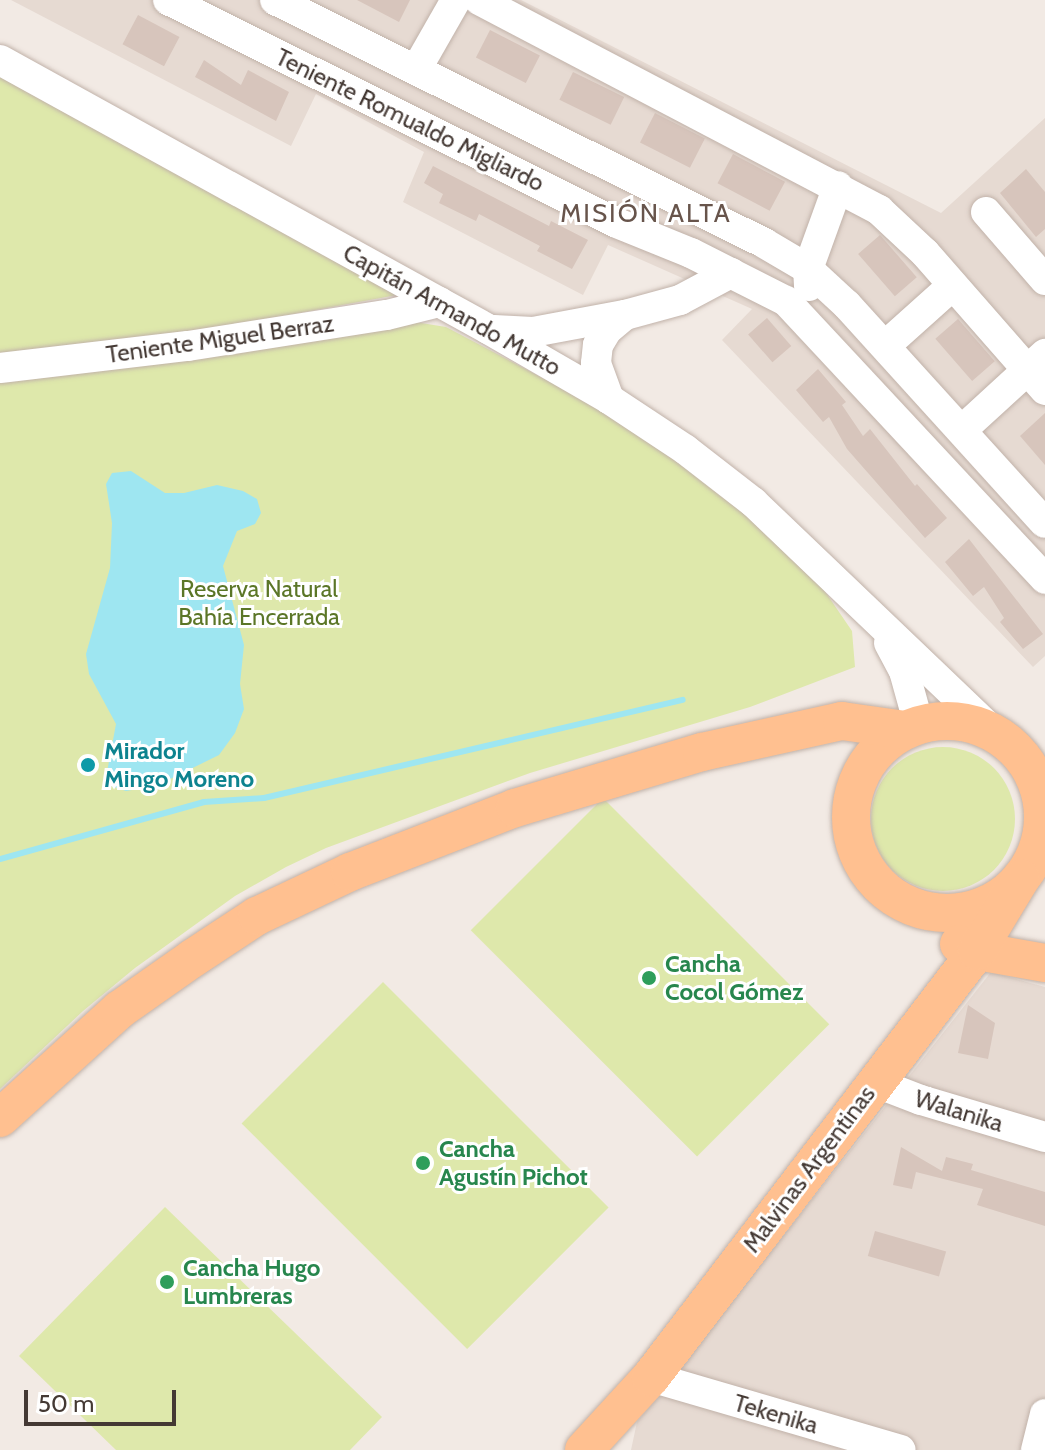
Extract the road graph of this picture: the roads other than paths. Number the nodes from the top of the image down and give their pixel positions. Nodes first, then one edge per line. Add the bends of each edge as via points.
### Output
1 (168, 0) edge
2 (275, 0) edge
3 (456, 0) edge
4 (479, 0) edge
5 (0, 60) edge
6 (416, 70) junction
7 (838, 186) junction
8 (986, 212) dead end
9 (709, 216) junction
10 (691, 253) junction
11 (808, 269) junction
12 (731, 273) junction
13 (1045, 280) edge
14 (953, 285) junction
15 (786, 301) junction
16 (439, 302) junction
17 (625, 315) junction
18 (488, 329) junction
19 (885, 346) junction
20 (0, 368) edge
21 (1039, 371) edge
22 (609, 399) junction
23 (962, 430) junction
24 (1045, 522) edge
25 (1045, 579) edge
26 (868, 611) junction
27 (912, 727) junction
28 (1021, 751) edge
29 (1031, 871) edge
30 (902, 902) junction
31 (984, 941) junction
32 (1042, 963) edge
33 (874, 1082) junction
34 (0, 1118) edge
35 (1045, 1137) edge
36 (651, 1377) junction
37 (1045, 1414) edge
38 (584, 1450) edge
39 (901, 1450) edge
40 (1036, 1450) edge

1 - 10 street, Teniente Romualdo Migliardo via 617,223
2 - 6 street, Teniente Romualdo Migliardo
3 - 6 street
4 - 7 street
5 - 16 street, Capitán Armando Mutto
6 - 9 street, Teniente Romualdo Migliardo
7 - 11 street
7 - 14 street via 902,229
8 - 13 street
9 - 10 street via 697,219 687,232
9 - 11 street, Teniente Romualdo Migliardo
10 - 12 street, Teniente Romualdo Migliardo
11 - 15 street via 806,293
11 - 19 street, Teniente Romualdo Migliardo
12 - 15 street, Teniente Romualdo Migliardo
12 - 17 street via 680,300
14 - 19 street
14 - 21 street
15 - 25 street, Teniente Romualdo Migliardo
16 - 18 street, Capitán Armando Mutto
16 - 20 street, Teniente Miguel Berraz via 188,346
17 - 18 street via 533,332
17 - 22 street via 598,345 596,363
18 - 22 street, Capitán Armando Mutto
19 - 23 street, Teniente Romualdo Migliardo
21 - 23 street
22 - 26 street, Capitán Armando Mutto via 719,474
23 - 24 street, Teniente Romualdo Migliardo
26 - 27 street, Capitán Armando Mutto via 900,663
26 - 28 street, Capitán Armando Mutto
27 - 28 main road via 946,720 973,724
27 - 30 main road via 883,745 866,765 851,815 864,865
27 - 34 main road via 842,721 702,752 515,808 364,866 257,916 193,958 119,1010
28 - 29 main road via 1037,785 1043,817
29 - 30 main road via 978,908 927,911
29 - 31 main road, Malvinas Argentinas
30 - 31 main road via 962,946
31 - 32 main road
31 - 33 main road, Malvinas Argentinas
33 - 35 street, Walanika
33 - 36 main road, Malvinas Argentinas
36 - 38 main road, Malvinas Argentinas
36 - 39 street, Tekenika
37 - 40 street

